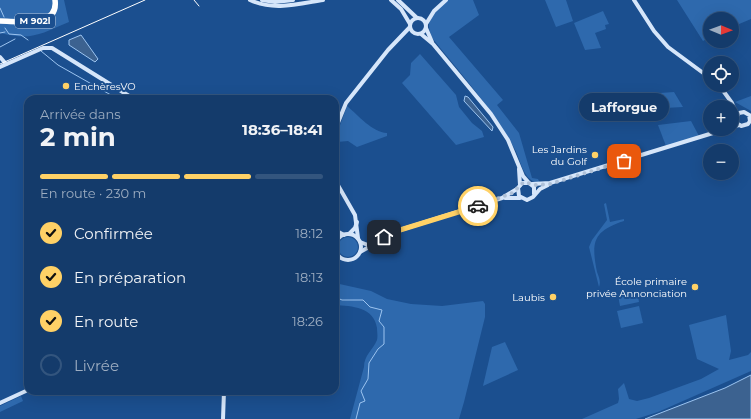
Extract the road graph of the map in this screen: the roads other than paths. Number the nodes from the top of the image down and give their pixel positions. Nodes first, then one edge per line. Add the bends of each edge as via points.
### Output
1 (55, 0) edge
2 (250, 0) edge
3 (262, 0) edge
4 (293, 0) edge
5 (322, 0) edge
6 (391, 0) edge
7 (398, 0) edge
8 (446, 0) edge
9 (634, 0) edge
10 (434, 11) junction
11 (419, 18) junction
12 (0, 21) edge
13 (410, 26) junction
14 (426, 27) junction
15 (412, 32) junction
16 (405, 33) junction
17 (421, 34) junction
18 (433, 44) junction
19 (0, 57) edge
20 (6, 64) junction
21 (0, 67) edge
22 (703, 73) edge
23 (128, 95) edge
24 (741, 112) edge
25 (750, 115) edge
26 (339, 120) edge
27 (750, 121) edge
28 (739, 125) edge
29 (704, 136) edge
30 (518, 166) junction
31 (530, 183) junction
32 (550, 184) junction
33 (520, 185) junction
34 (339, 187) edge
35 (517, 189) junction
36 (534, 194) junction
37 (502, 198) junction
38 (520, 198) junction
39 (357, 221) junction
40 (339, 232) edge
41 (349, 234) junction
42 (344, 235) junction
43 (339, 240) edge
44 (359, 240) junction
45 (376, 243) junction
46 (360, 252) junction
47 (339, 256) edge
48 (24, 392) edge
49 (224, 395) edge
50 (0, 403) edge
51 (223, 419) edge

1 - 12 highway, M 902l via 54,11 45,20
2 - 5 main road via 259,5 275,6
3 - 4 main road
6 - 13 main road via 401,9
7 - 11 main road
8 - 10 main road
9 - 22 main road via 668,47
10 - 11 main road
10 - 14 main road
11 - 13 main road
11 - 14 main road
13 - 15 main road
13 - 16 main road
14 - 17 main road
14 - 18 main road
15 - 16 main road
15 - 17 main road
16 - 26 main road via 388,50 346,103
17 - 18 main road
18 - 30 main road via 497,122 508,140
19 - 20 main road
20 - 21 main road
20 - 23 main road via 43,48 52,48
24 - 25 main road
25 - 27 main road
27 - 28 main road via 745,126
29 - 32 main road
30 - 31 main road
30 - 33 main road
31 - 32 main road
31 - 33 main road
31 - 36 main road via 535,189
32 - 36 main road
33 - 35 main road
34 - 39 main road
35 - 37 main road
35 - 38 main road
36 - 38 main road via 527,200
37 - 38 main road
37 - 45 main road via 400,230
39 - 41 main road
39 - 44 main road
40 - 42 main road
41 - 42 main road
41 - 44 main road
42 - 43 main road
44 - 45 main road via 368,245
44 - 46 main road
45 - 46 main road
46 - 47 main road via 351,259
48 - 50 main road
49 - 51 main road

